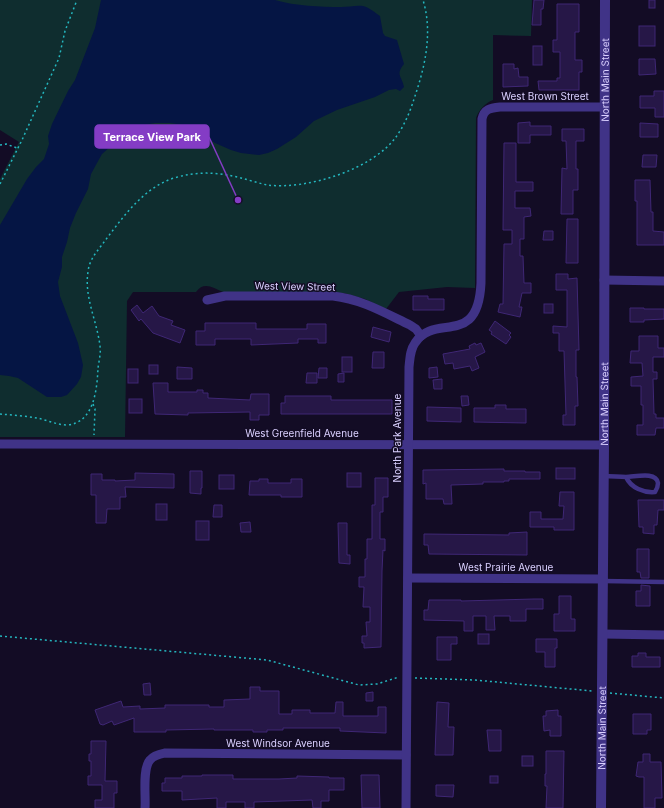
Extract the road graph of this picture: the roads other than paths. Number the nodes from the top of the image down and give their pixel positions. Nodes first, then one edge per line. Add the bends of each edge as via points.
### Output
1 (605, 0) edge
2 (604, 107) junction
3 (604, 280) junction
4 (664, 281) edge
5 (207, 300) dead end
6 (421, 336) junction
7 (0, 444) edge
8 (408, 444) junction
9 (604, 445) junction
10 (604, 476) junction
11 (626, 477) junction
12 (408, 578) junction
13 (603, 580) junction
14 (664, 582) edge
15 (603, 634) junction
16 (664, 635) edge
17 (406, 755) junction
18 (145, 808) edge
19 (406, 808) edge
20 (601, 808) edge

1 - 2 street, North Main Street
2 - 3 street, North Main Street
2 - 6 street, West Brown Street via 500,107 486,110 482,119 479,301 476,311 464,322
3 - 4 street
3 - 9 street, North Main Street
5 - 6 street, West View Street via 225,296 349,298 416,328
6 - 8 street, North Park Avenue via 415,342 410,358
7 - 8 street, West Greenfield Avenue
8 - 9 street, West Greenfield Avenue
8 - 12 street, North Park Avenue
9 - 10 street, North Main Street
10 - 11 lane
10 - 13 street, North Main Street
11 - 11 lane via 647,475 655,478 658,489 655,492 643,491 634,487
12 - 13 street, West Prairie Avenue
12 - 17 street, North Park Avenue
13 - 14 lane
13 - 15 street, North Main Street
15 - 16 street
15 - 20 street, North Main Street
17 - 18 street, West Windsor Avenue via 165,753 157,755 147,765
17 - 19 street, North Park Avenue

